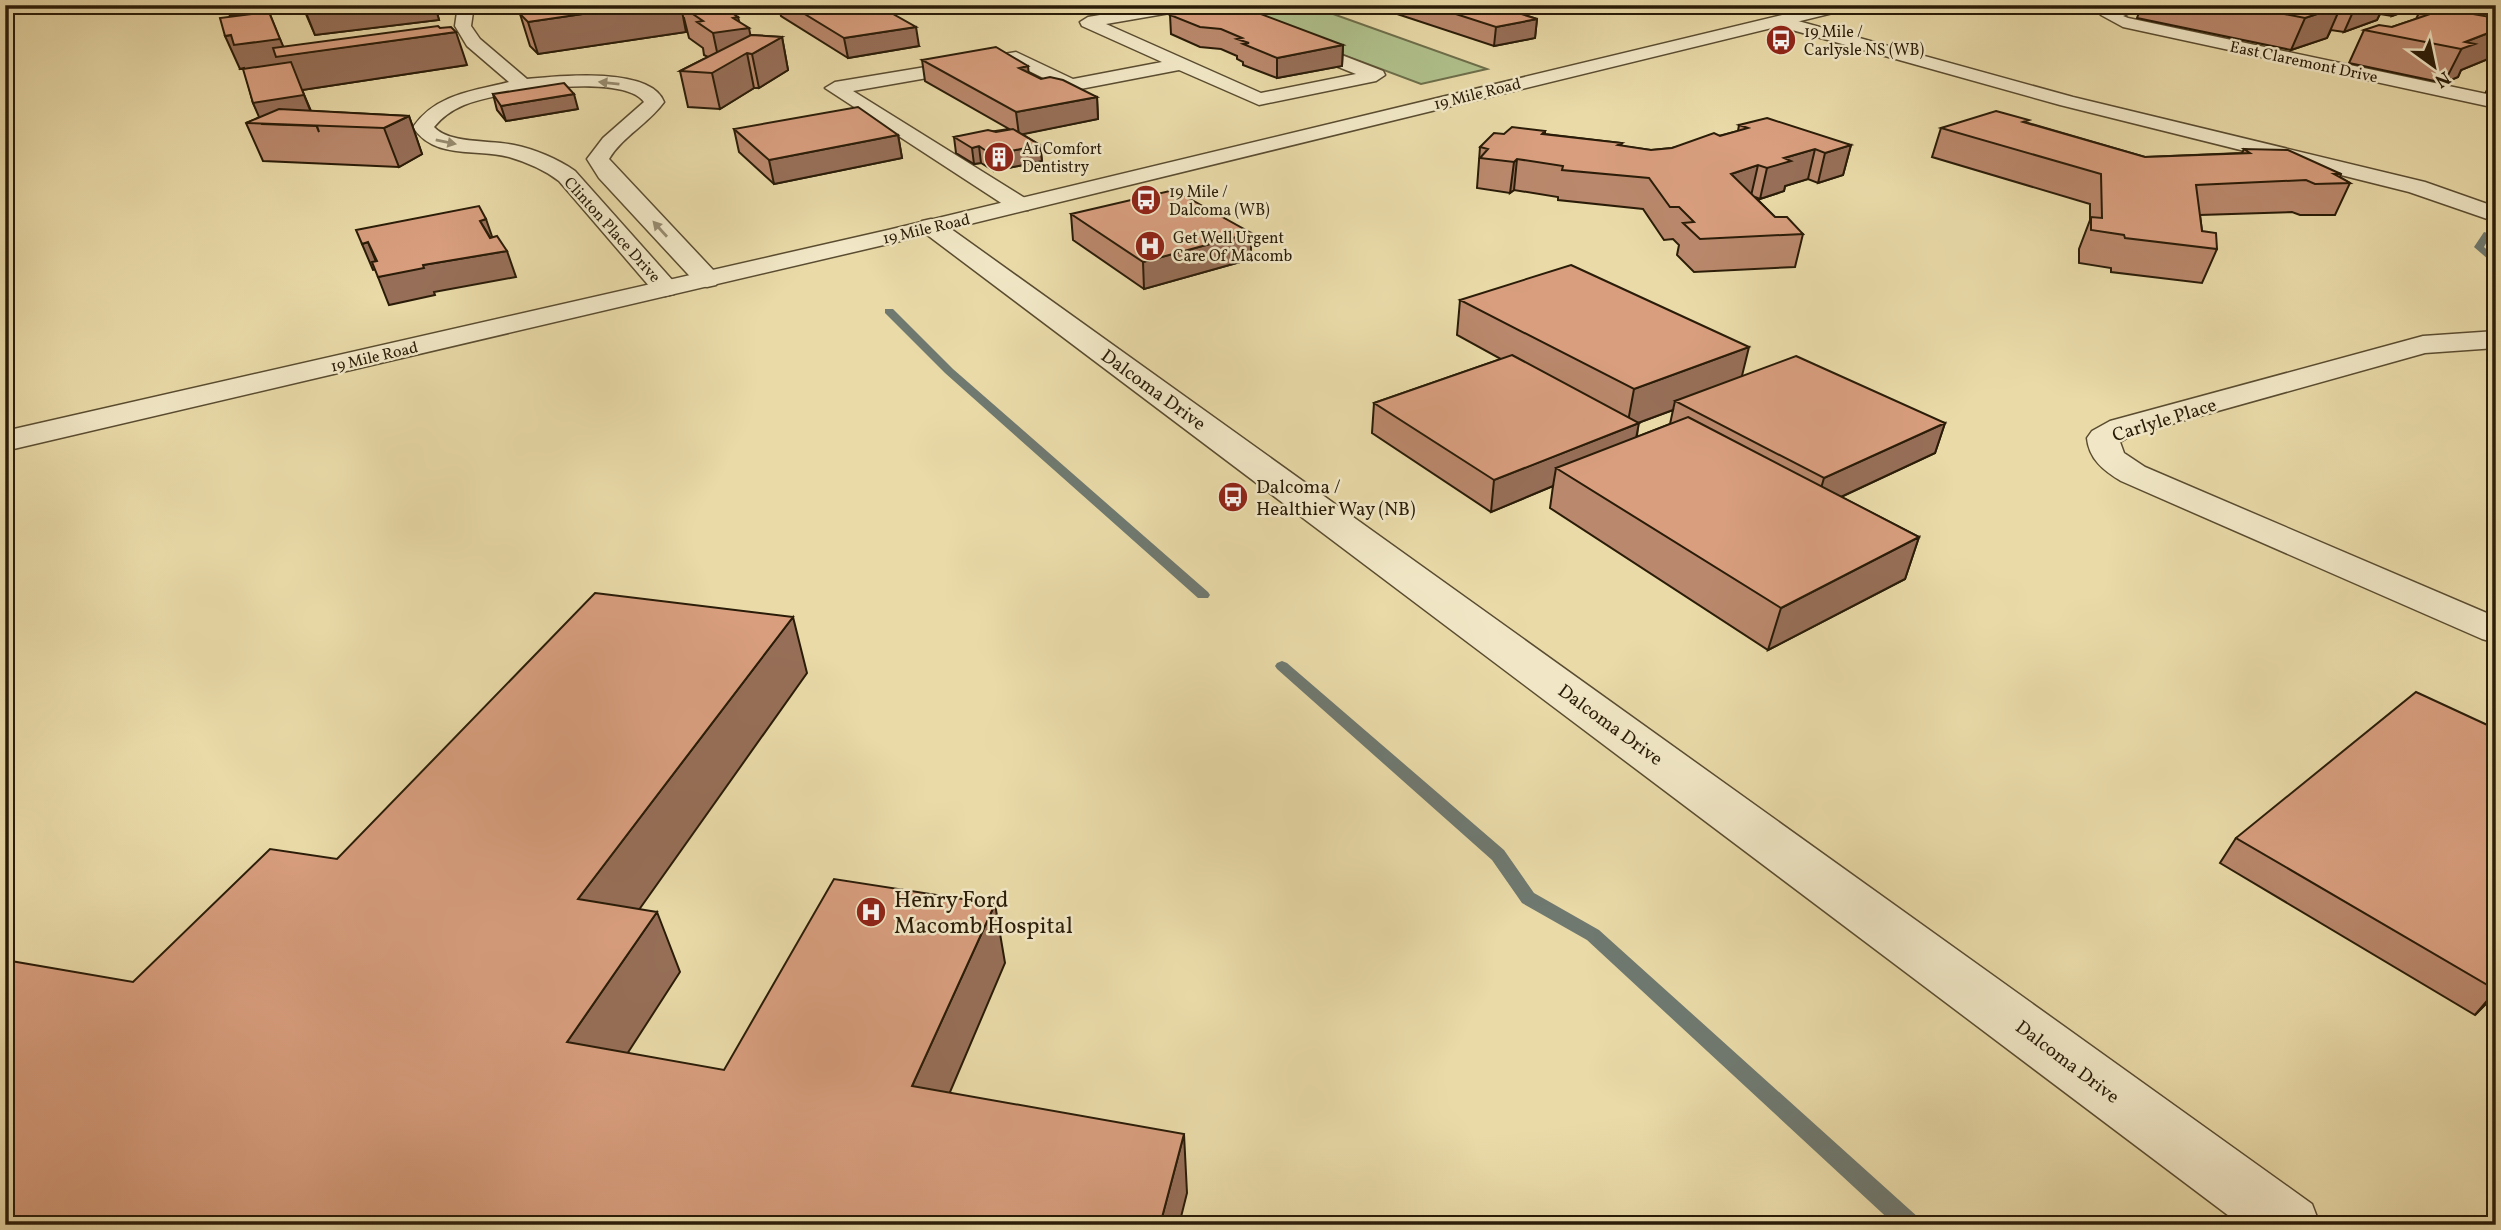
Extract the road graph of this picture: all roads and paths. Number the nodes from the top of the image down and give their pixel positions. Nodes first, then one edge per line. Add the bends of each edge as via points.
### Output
1 (466, 5) edge
2 (1189, 5) edge
3 (1197, 5) edge
4 (1846, 5) edge
5 (2140, 5) edge
6 (1806, 15) junction
7 (1780, 21) junction
8 (2333, 52) edge
9 (1920, 58) junction
10 (2307, 61) junction
11 (1182, 64) junction
12 (515, 86) junction
13 (2496, 102) edge
14 (2417, 187) junction
15 (2496, 191) edge
16 (1020, 205) junction
17 (2496, 215) edge
18 (931, 226) junction
19 (707, 279) junction
20 (665, 288) junction
21 (2496, 339) edge
22 (5, 441) edge
23 (2496, 631) edge
24 (2290, 1225) edge

1 - 12 street via 463,26 473,41 517,79
2 - 11 street via 1088,22
3 - 11 street via 1377,75 1259,99
4 - 6 street, 19 Mile Road
5 - 10 street, East Claremont Drive via 2109,15
6 - 7 street, 19 Mile Road
6 - 9 street via 1867,33
7 - 9 street
7 - 16 street, 19 Mile Road
8 - 10 street
9 - 14 street via 2067,101
10 - 13 street, East Claremont Drive
11 - 16 street via 1070,85 1016,57 835,88
19 -> 12 street, Clinton Place Drive via 597,159 615,136 649,111 652,96 614,83 551,81
12 -> 20 street, Clinton Place Drive via 453,104 426,120 423,127 430,138 440,142 512,151 556,168
14 - 15 street
14 - 17 street
16 - 18 street, 19 Mile Road
18 - 19 street, 19 Mile Road
18 - 24 street, Dalcoma Drive
19 - 20 street, 19 Mile Road
20 - 22 street, 19 Mile Road
21 - 23 street, Carlyle Place via 2423,345 2121,428 2103,438 2103,449 2113,462 2133,474

